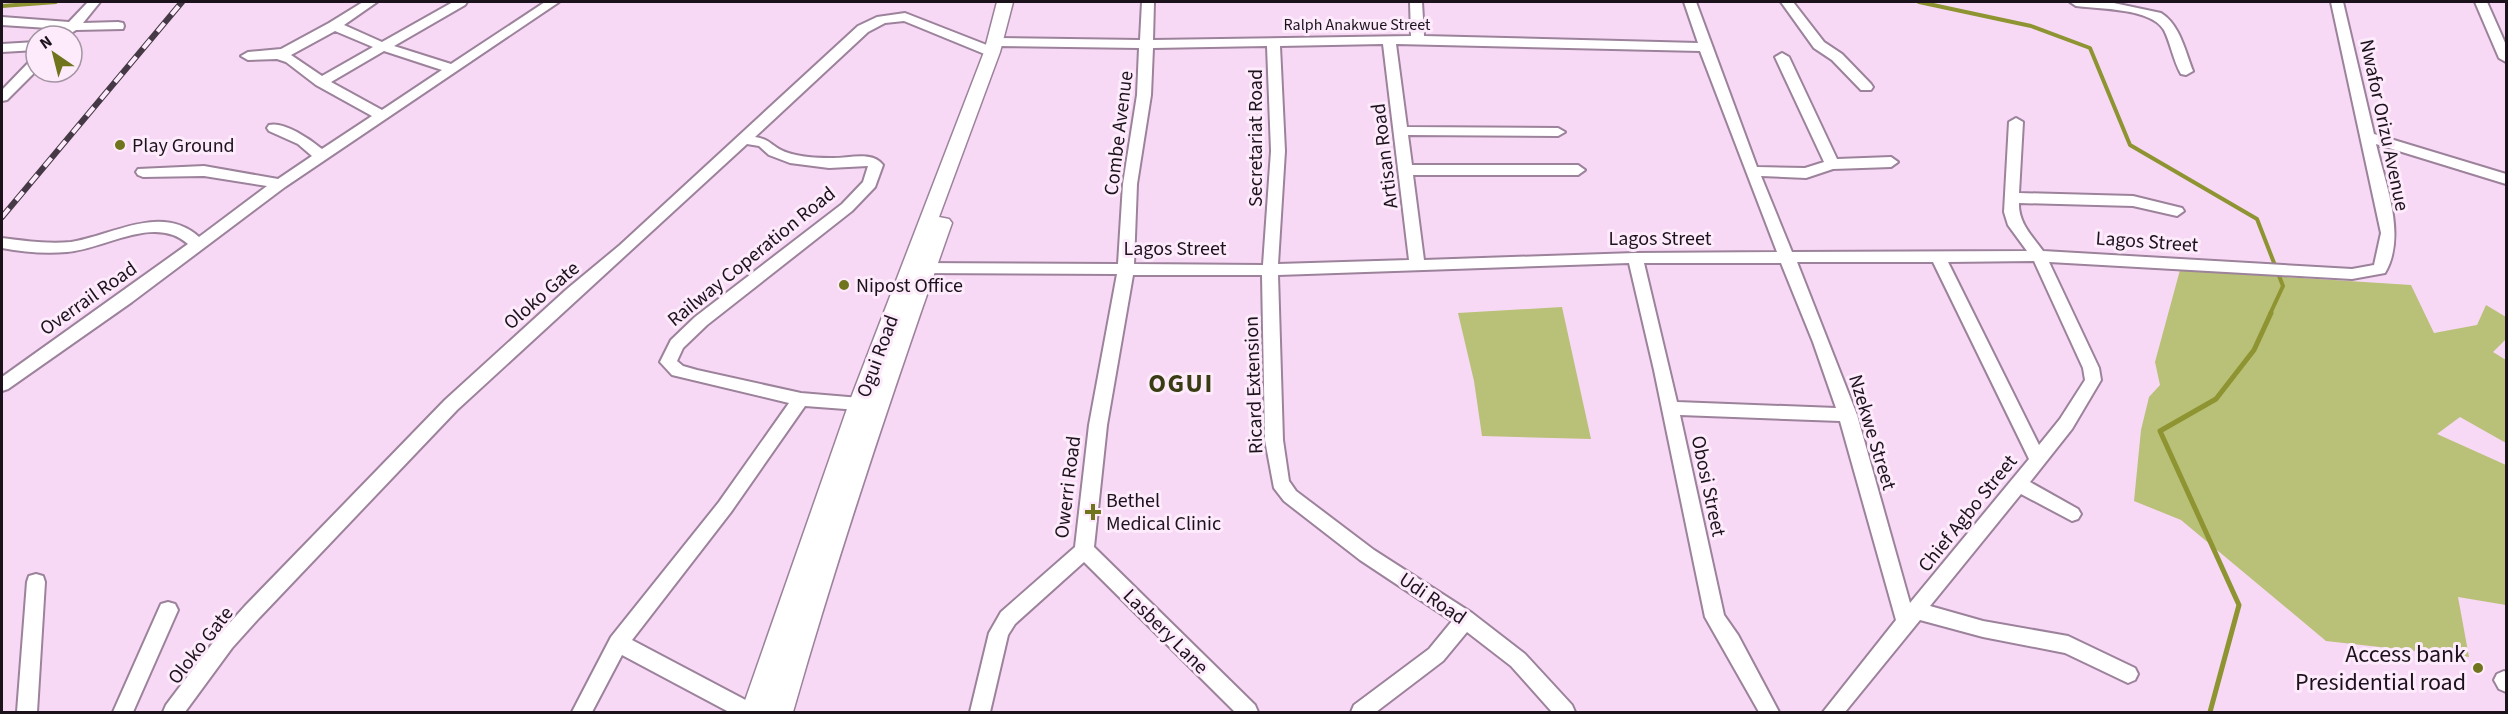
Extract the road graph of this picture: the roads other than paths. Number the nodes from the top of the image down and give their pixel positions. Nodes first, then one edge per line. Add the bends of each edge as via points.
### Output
1 (371, 2) edge
2 (461, 2) edge
3 (553, 2) edge
4 (1005, 2) edge
5 (1020, 2) edge
6 (1148, 2) edge
7 (1416, 2) edge
8 (1690, 2) edge
9 (1787, 2) edge
10 (2076, 2) edge
11 (2337, 2) edge
12 (2481, 2) edge
13 (91, 5) edge
14 (2124, 5) edge
15 (2, 21) edge
16 (24, 24) edge
17 (73, 24) edge
18 (118, 26) dead end
19 (334, 26) junction
20 (84, 29) edge
21 (1418, 40) junction
22 (1273, 41) junction
23 (1389, 41) junction
24 (1147, 44) junction
25 (381, 46) junction
26 (999, 46) junction
27 (24, 47) edge
28 (1705, 47) junction
29 (2, 48) edge
30 (278, 55) junction
31 (248, 56) dead end
32 (1782, 57) dead end
33 (2506, 58) edge
34 (452, 69) junction
35 (2186, 71) dead end
36 (24, 75) edge
37 (321, 82) junction
38 (1866, 87) dead end
39 (2, 97) edge
40 (381, 115) junction
41 (2016, 122) dead end
42 (273, 128) dead end
43 (1401, 131) junction
44 (1558, 132) dead end
45 (2366, 136) junction
46 (745, 139) junction
47 (323, 157) junction
48 (1890, 162) dead end
49 (1832, 164) junction
50 (1406, 170) junction
51 (1578, 171) dead end
52 (1753, 171) junction
53 (143, 172) dead end
54 (2506, 179) edge
55 (280, 184) junction
56 (2010, 198) junction
57 (2177, 211) dead end
58 (2, 243) edge
59 (198, 245) junction
60 (2039, 256) junction
61 (1938, 257) junction
62 (2385, 257) joint
63 (1635, 258) junction
64 (1787, 259) junction
65 (1417, 266) junction
66 (918, 268) junction
67 (1126, 268) junction
68 (1270, 270) junction
69 (2, 385) edge
70 (801, 399) junction
71 (869, 405) junction
72 (1670, 408) junction
73 (1848, 415) junction
74 (2038, 460) junction
75 (2018, 484) junction
76 (1290, 496) joint
77 (2072, 514) dead end
78 (1084, 550) junction
79 (36, 582) dead end
80 (168, 610) dead end
81 (1911, 616) junction
82 (1465, 619) junction
83 (618, 642) junction
84 (2128, 674) dead end
85 (27, 712) edge
86 (123, 712) edge
87 (173, 712) edge
88 (582, 712) edge
89 (748, 712) edge
90 (754, 712) edge
91 (780, 712) edge
92 (980, 712) edge
93 (1248, 712) edge
94 (1361, 712) edge
95 (1565, 712) edge
96 (1769, 712) edge
97 (1833, 712) edge

1 - 19 street
2 - 25 street
3 - 34 street, Overrail Road
4 - 26 main road, Ogui Road
5 - 26 main road, Ogui Road
6 - 24 street, Combe Avenue
7 - 21 street
8 - 28 street, Nzekwe Street
9 - 38 street via 1819,45 1837,57
10 - 14 street
11 - 45 street, Nwafor Orizu Avenue
12 - 33 street
13 - 17 street
14 - 35 street via 2164,21
15 - 16 street
18 - 20 street
19 - 25 street
19 - 30 street
21 - 23 street, Ralph Anakwue Street
21 - 28 street, Ralph Anakwue Street
22 - 23 street, Ralph Anakwue Street
22 - 24 street, Ralph Anakwue Street
22 - 68 street, Secretariat Road via 1278,151
23 - 43 street, Artisan Road
24 - 26 street, Ralph Anakwue Street
24 - 67 street, Combe Avenue via 1144,95 1130,184
25 - 34 street
25 - 37 street
26 - 46 street, Oloko Gate via 909,18 874,23
26 - 66 main road, Ogui Road
27 - 29 street
28 - 52 street, Nzekwe Street
30 - 31 street
30 - 37 street via 291,59
32 - 49 street
34 - 40 street, Overrail Road
36 - 39 street
37 - 40 street
40 - 47 street, Overrail Road
41 - 56 street via 2015,175
42 - 47 street via 303,141
43 - 44 street
43 - 50 street, Artisan Road
45 - 54 street
45 - 62 street, Nwafor Orizu Avenue via 2389,233
46 - 70 street, Railway Coperation Road via 764,142 774,152 790,158 870,161 877,167 869,185 832,221 735,294 675,346 668,357 678,371
46 - 87 street, Oloko Gate via 451,405 252,612
47 - 55 street, Overrail Road
48 - 49 street
49 - 52 street via 1806,173
50 - 51 street
50 - 65 street, Artisan Road
52 - 64 street, Nzekwe Street
53 - 55 street via 204,171
55 - 59 street, Overrail Road
56 - 57 street via 2133,201
56 - 60 street via 2016,225
58 - 59 street via 24,247 74,246 134,230 165,228 183,232
59 - 69 street, Overrail Road
60 - 61 street, Lagos Street
60 - 62 street, Lagos Street via 2352,274 2380,269
60 - 74 street via 2093,380
61 - 64 street, Lagos Street
61 - 74 street, Chief Agbo Street
63 - 64 street, Lagos Street
63 - 65 street, Lagos Street
63 - 72 street, Obosi Street
64 - 73 street, Nzekwe Street
65 - 68 street, Lagos Street
66 - 67 street, Lagos Street
66 - 71 main road, Ogui Road
67 - 68 street, Lagos Street
67 - 78 street, Owerri Road via 1098,425
68 - 76 street, Ricard Extension via 1278,475
70 - 71 street
70 - 83 street via 725,507
71 - 90 main road, Ogui Road
71 - 91 main road, Ogui Road
72 - 73 street
72 - 96 street, Obosi Street via 1715,617
73 - 81 street, Nzekwe Street via 1892,581
74 - 75 street, Chief Agbo Street
75 - 77 street
75 - 81 street, Chief Agbo Street
76 - 82 street, Udi Road via 1367,555
78 - 92 street, Owerri Road via 1022,603 1003,625
78 - 93 street, Lasbery Lane
79 - 85 street
80 - 86 street
81 - 84 street via 2068,645
81 - 97 street, Chief Agbo Street
82 - 94 street via 1436,655
82 - 95 street, Udi Road via 1518,660
83 - 88 street
83 - 89 street

